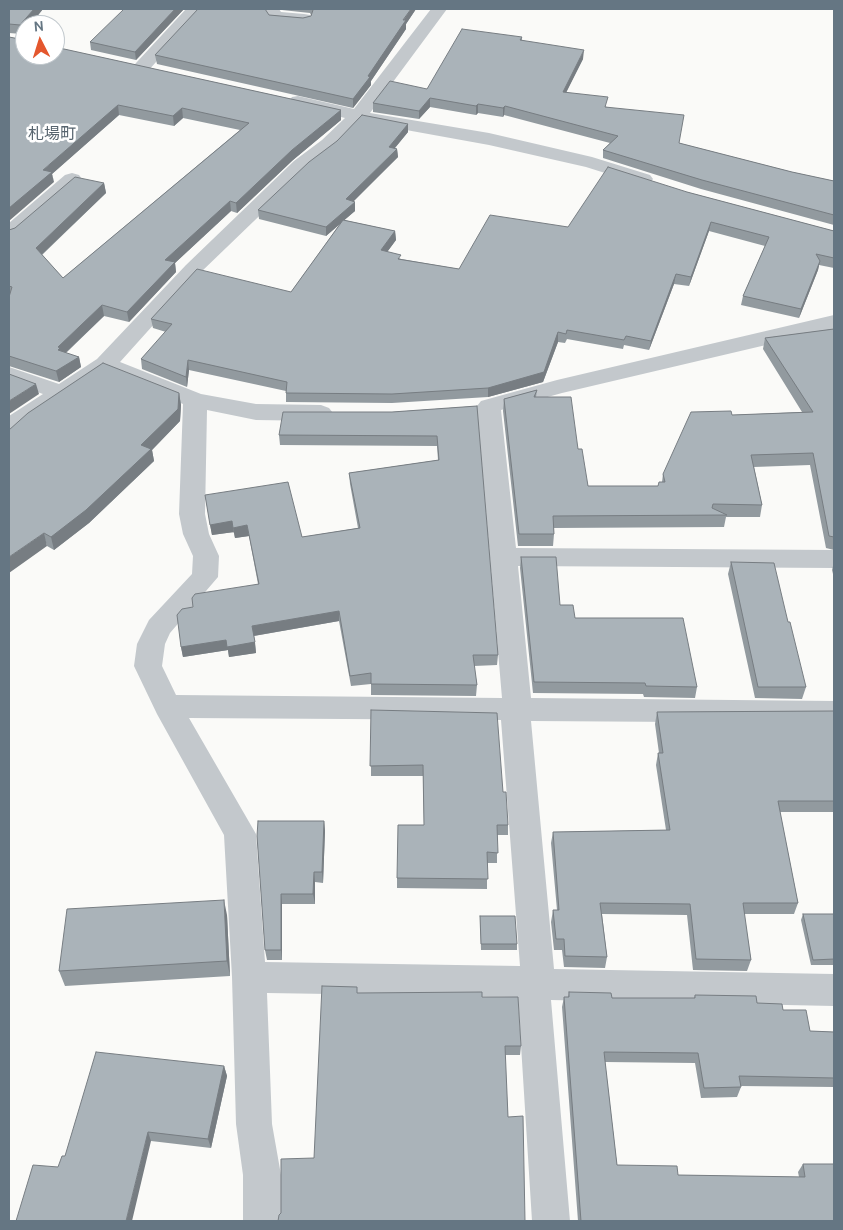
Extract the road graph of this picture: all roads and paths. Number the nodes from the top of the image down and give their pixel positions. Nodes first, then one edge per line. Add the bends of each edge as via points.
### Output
1 (195, 9) edge
2 (271, 9) edge
3 (439, 9) edge
4 (304, 19) edge
5 (123, 64) edge
6 (142, 67) junction
7 (161, 71) edge
8 (284, 98) edge
9 (360, 114) junction
10 (72, 179) edge
11 (656, 183) edge
12 (9, 233) edge
13 (834, 322) edge
14 (105, 364) junction
15 (9, 374) edge
16 (60, 392) junction
17 (195, 400) junction
18 (344, 413) edge
19 (9, 427) edge
20 (504, 557) junction
21 (834, 559) edge
22 (167, 706) junction
23 (517, 708) junction
24 (834, 712) edge
25 (249, 977) junction
26 (538, 984) junction
27 (834, 990) edge
28 (262, 1221) edge
29 (551, 1221) edge

1 - 6 street
2 - 4 street via 276,17
3 - 9 street
5 - 6 street
6 - 7 street
8 - 9 street
9 - 11 street via 371,119 489,139 592,163
9 - 14 street via 207,255
10 - 12 street
13 - 20 street via 479,407
14 - 16 street
14 - 17 street
15 - 16 street
16 - 19 street
17 - 18 street via 256,412
17 - 22 street via 192,514 196,534 206,556 206,566 204,577 159,626 151,644 148,666
20 - 21 street
20 - 23 street
22 - 23 street
22 - 25 street via 240,834
23 - 24 street
23 - 26 street
25 - 26 street via 510,980
25 - 28 street via 252,1087 262,1175
26 - 27 street
26 - 29 street via 534,1000

